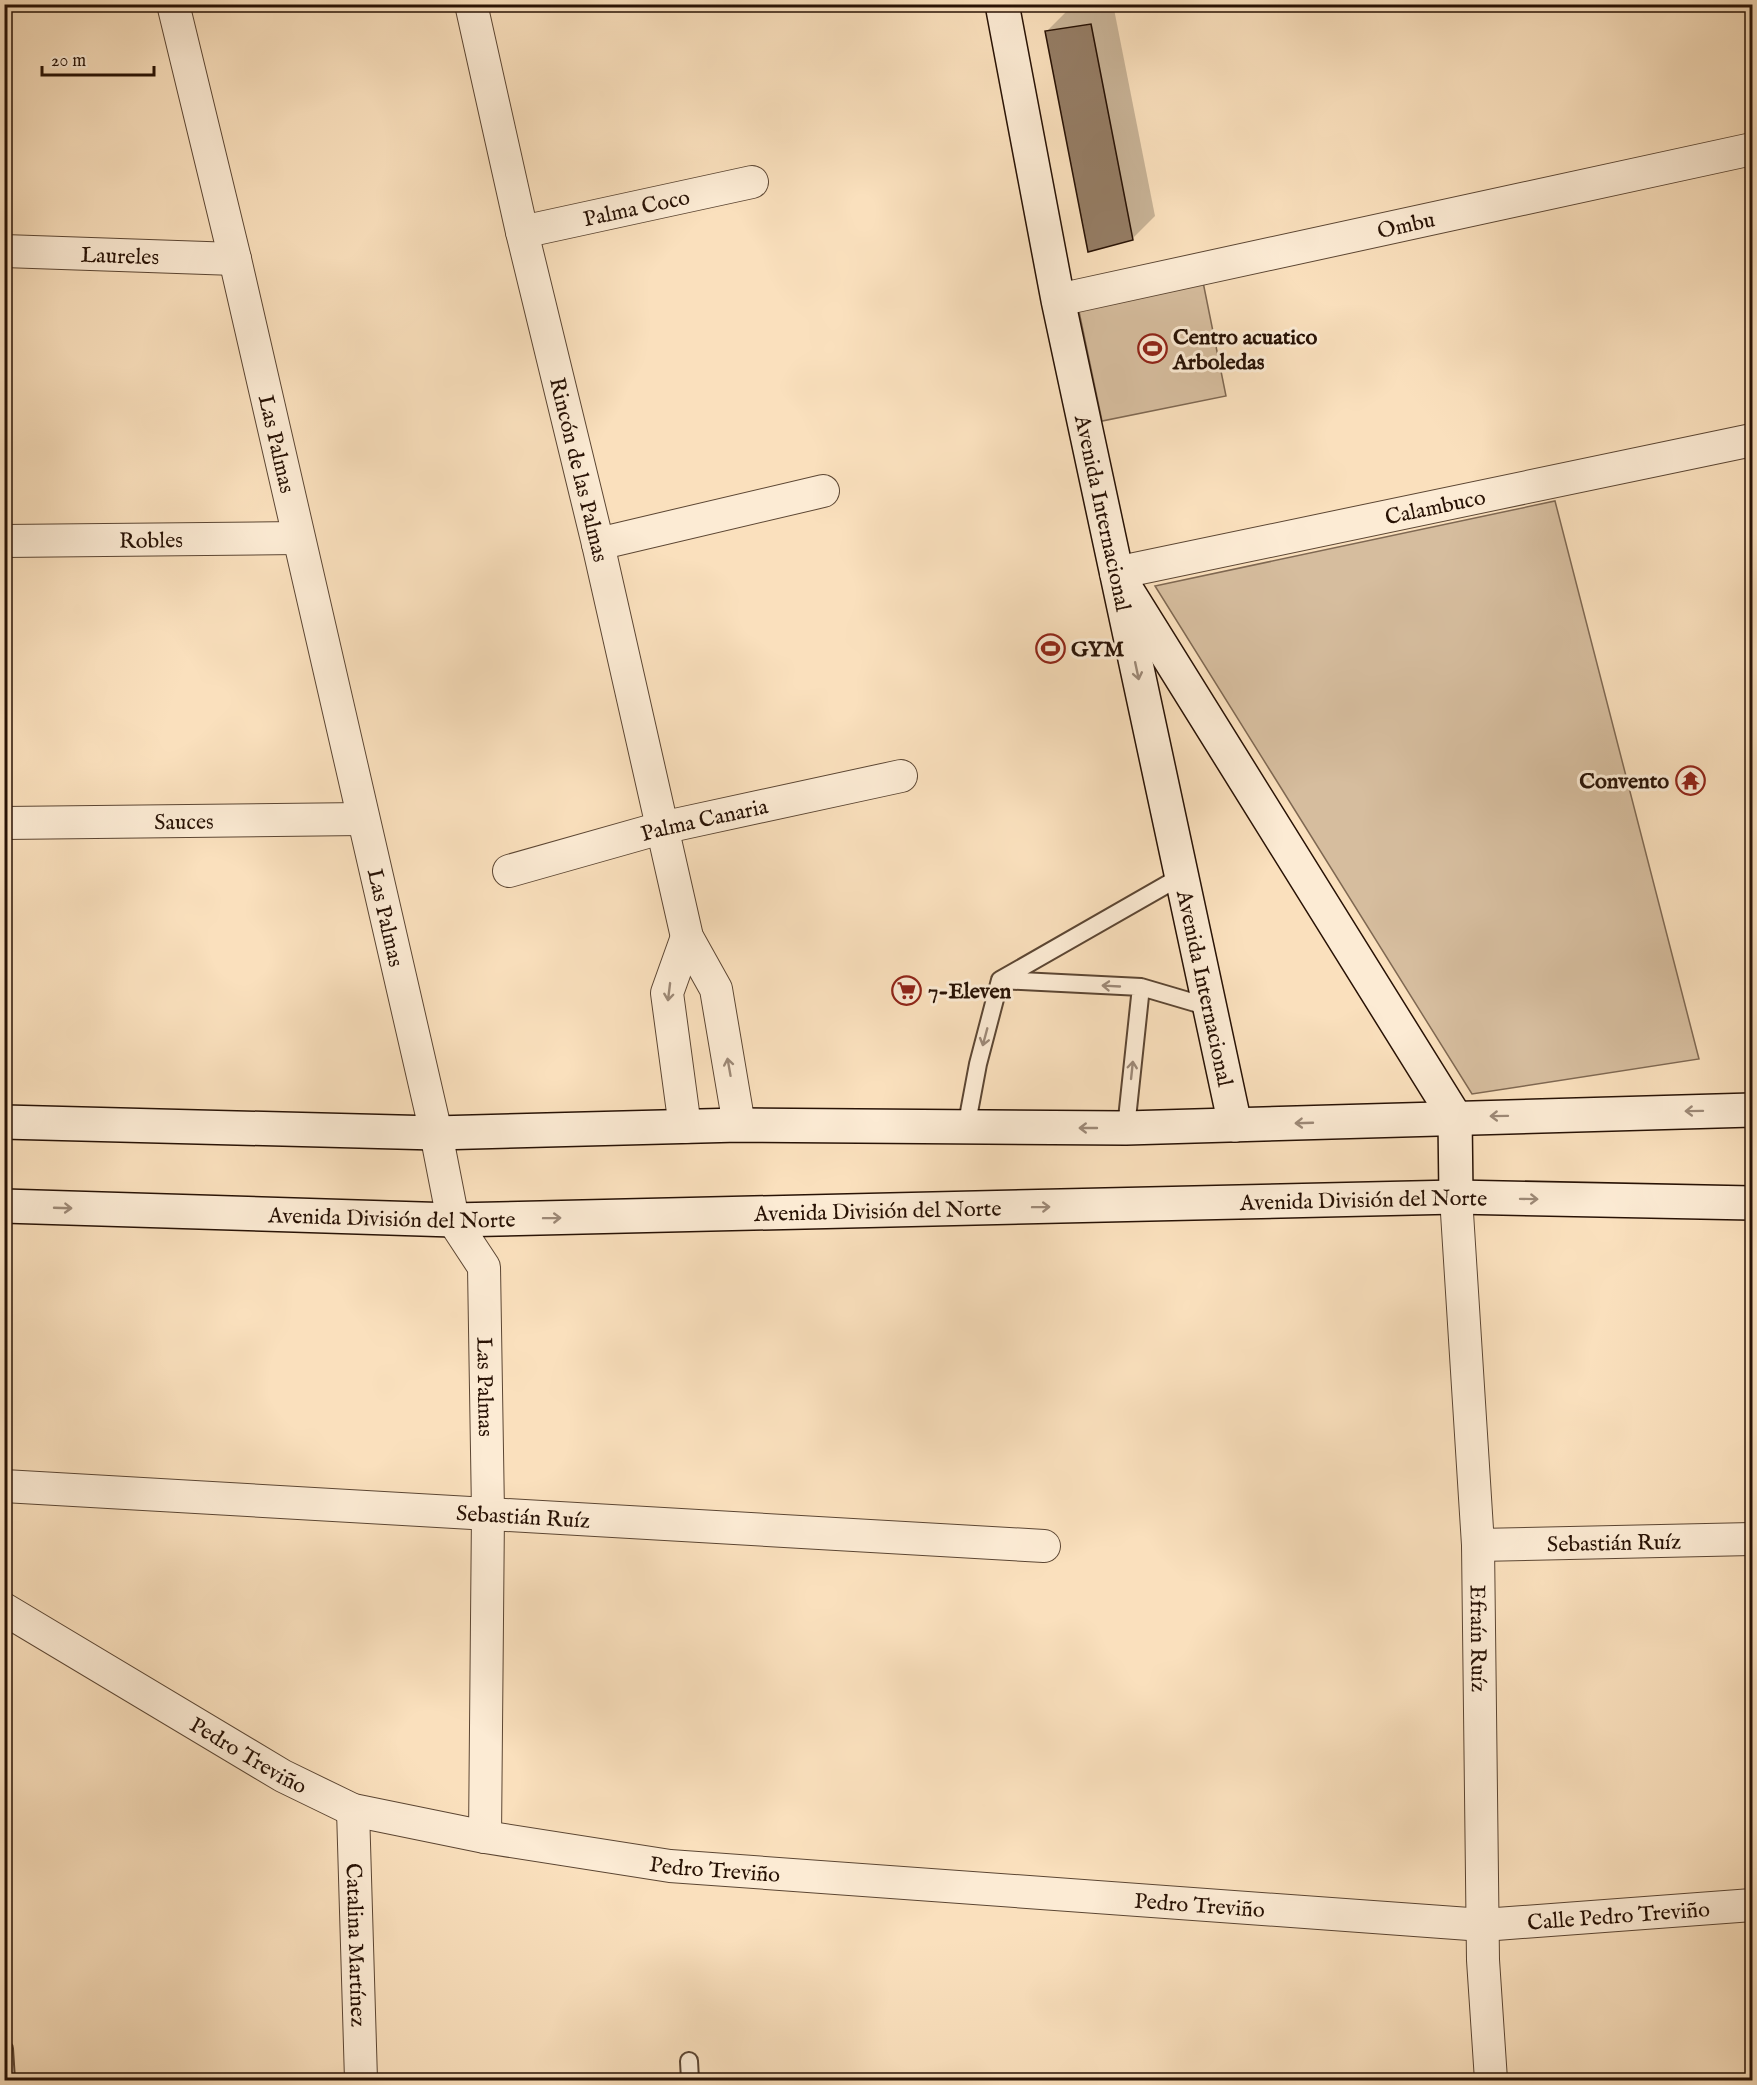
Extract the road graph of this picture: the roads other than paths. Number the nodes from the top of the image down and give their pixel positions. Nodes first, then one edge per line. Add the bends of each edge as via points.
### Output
1 (173, 4) edge
2 (471, 4) edge
3 (1005, 5) edge
4 (1752, 149) edge
5 (752, 182) dead end
6 (522, 232) junction
7 (4, 251) edge
8 (235, 259) junction
9 (1058, 300) junction
10 (1752, 440) edge
11 (823, 491) dead end
12 (298, 538) junction
13 (4, 541) edge
14 (598, 544) junction
15 (1116, 573) junction
16 (901, 776) dead end
17 (362, 819) junction
18 (4, 823) edge
19 (661, 828) junction
20 (509, 871) dead end
21 (1180, 877) junction
22 (687, 937) junction
23 (1000, 980) junction
24 (1141, 987) junction
25 (1209, 1007) junction
26 (1752, 1110) edge
27 (1455, 1117) junction
28 (4, 1122) edge
29 (739, 1125) junction
30 (1235, 1125) junction
31 (685, 1127) junction
32 (966, 1128) junction
33 (1126, 1128) junction
34 (436, 1132) junction
35 (1456, 1197) junction
36 (1752, 1203) edge
37 (4, 1206) edge
38 (453, 1220) junction
39 (4, 1486) edge
40 (488, 1512) junction
41 (1752, 1539) edge
42 (1478, 1545) junction
43 (1044, 1546) dead end
44 (4, 1610) edge
45 (352, 1810) junction
46 (485, 1837) junction
47 (1752, 1905) edge
48 (1483, 1925) junction
49 (4, 2049) edge
50 (689, 2061) dead end
51 (6, 2080) edge
52 (361, 2080) edge
53 (690, 2080) edge
54 (1491, 2080) edge

1 - 8 street, Las Palmas
2 - 6 street, Rincón de las Palmas
3 - 9 main road, Avenida Internacional
4 - 9 street, Ombu
5 - 6 street, Palma Coco
6 - 14 street, Rincón de las Palmas
7 - 8 street, Laureles
8 - 12 street, Las Palmas
9 - 15 main road, Avenida Internacional
10 - 15 street, Calambuco
11 - 14 street
12 - 13 street, Robles
12 - 17 street, Las Palmas
14 - 19 street, Rincón de las Palmas
15 -> 21 main road, Avenida Internacional
15 - 27 main road
16 - 19 street, Palma Canaria
17 - 18 street, Sauces
17 - 34 street, Las Palmas
19 - 20 street, Palma Canaria
19 - 22 street, Rincón de las Palmas
21 - 23 lane
21 - 25 main road, Avenida Internacional
29 -> 22 street, Rincón de las Palmas via 716,989
22 -> 31 street via 667,993
24 -> 23 lane
23 -> 32 lane
24 - 25 lane
33 -> 24 lane
25 - 30 main road, Avenida Internacional
26 -> 27 main road
27 -> 30 main road
27 - 35 main road
28 - 34 main road
29 - 31 main road
29 - 32 main road
30 - 33 main road
31 - 34 main road
33 -> 32 main road
34 - 38 street, Las Palmas
35 -> 36 main road, Avenida División del Norte
38 -> 35 main road, Avenida División del Norte
35 - 42 street, Efraín Ruíz
37 -> 38 main road, Avenida División del Norte
38 - 40 street, Las Palmas via 484,1267
39 - 40 street, Sebastián Ruíz
40 - 43 street, Sebastián Ruíz
40 - 46 street, Las Palmas
41 - 42 street, Sebastián Ruíz
42 - 48 street, Efraín Ruíz
44 - 45 street, Pedro Treviño via 283,1776
45 - 46 street, Pedro Treviño
45 - 52 street, Catalina Martínez
46 - 48 street, Pedro Treviño via 670,1866
47 - 48 street, Calle Pedro Treviño
48 - 54 street, Efraín Ruíz
49 - 51 lane
50 - 53 lane

